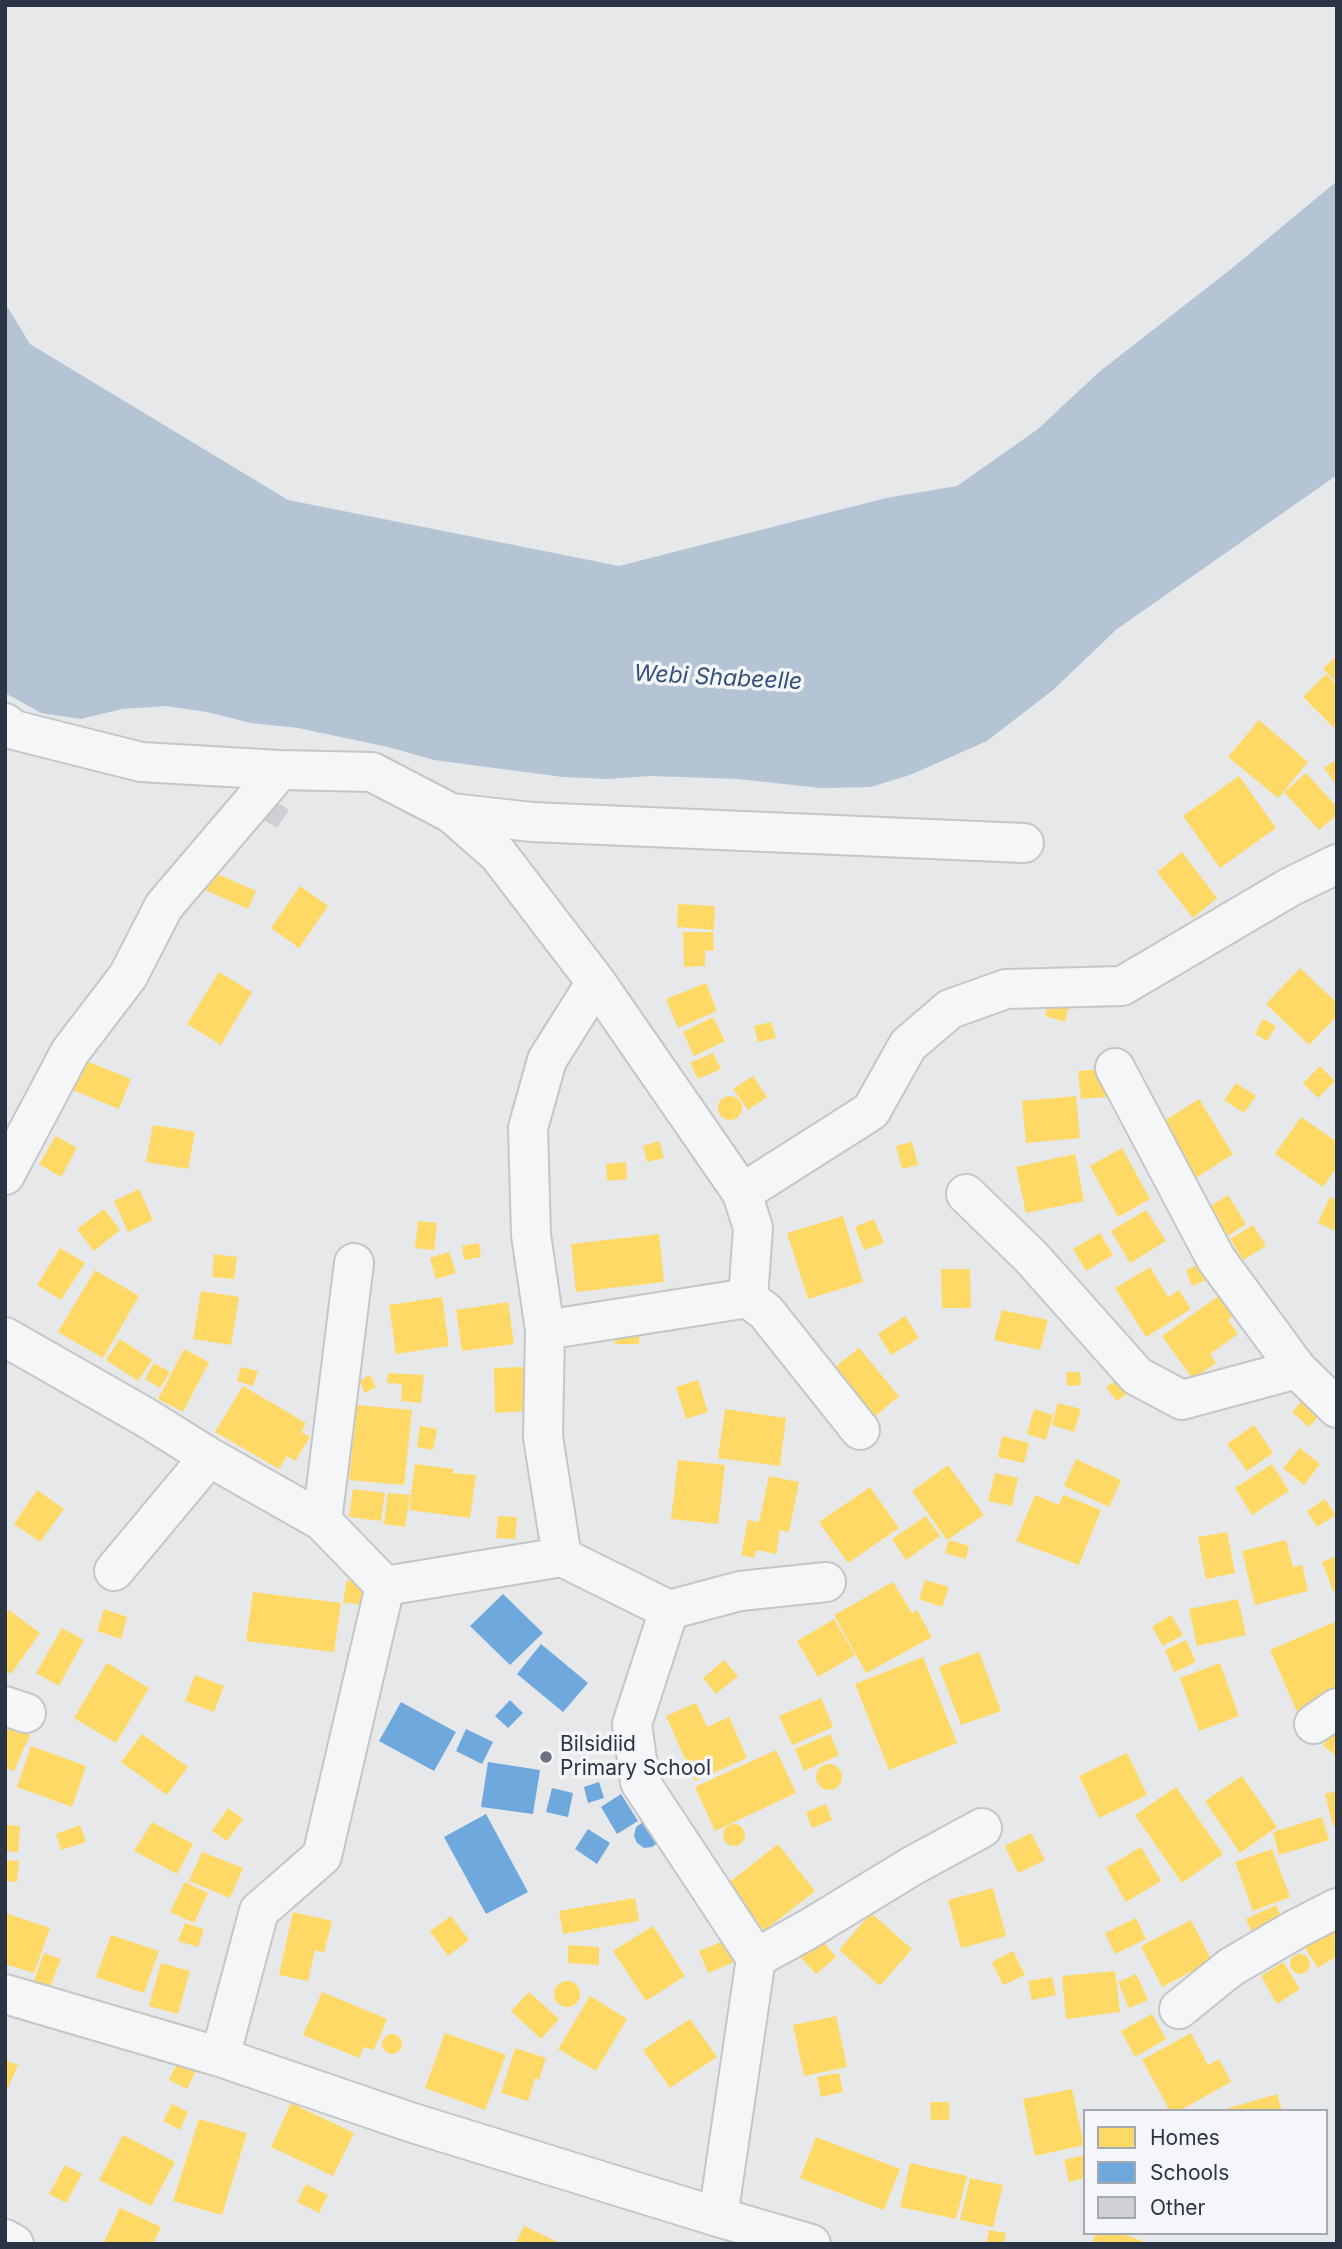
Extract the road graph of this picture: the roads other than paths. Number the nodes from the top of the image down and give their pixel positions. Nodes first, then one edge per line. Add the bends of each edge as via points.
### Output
1 (5, 723) edge
2 (280, 770) junction
3 (451, 813) junction
4 (1024, 843) dead end
5 (1337, 864) edge
6 (596, 982) junction
7 (1115, 1068) dead end
8 (5, 1175) edge
9 (742, 1193) junction
10 (966, 1194) dead end
11 (354, 1263) dead end
12 (748, 1298) junction
13 (545, 1330) junction
14 (5, 1337) edge
15 (1297, 1369) junction
16 (1337, 1408) edge
17 (860, 1430) dead end
18 (209, 1457) junction
19 (321, 1521) junction
20 (562, 1557) junction
21 (114, 1571) dead end
22 (826, 1581) dead end
23 (385, 1586) junction
24 (669, 1610) junction
25 (982, 1828) dead end
26 (1337, 1908) edge
27 (756, 1958) junction
28 (5, 1994) edge
29 (1179, 2009) dead end
30 (220, 2057) junction
31 (718, 2217) junction
32 (5, 2239) edge
33 (14, 2244) edge
34 (811, 2244) edge

1 - 2 street via 14,730 141,762
2 - 3 street via 372,772
2 - 8 street via 164,905 128,976 71,1052
3 - 4 street via 532,822
3 - 6 street via 498,854
5 - 9 street via 1122,986 1006,989 950,1009 908,1045 871,1111
6 - 9 street
6 - 13 street via 547,1060 528,1128 531,1235
7 - 15 street via 1216,1259
9 - 12 street via 752,1228
10 - 15 street via 1031,1257 1137,1376 1182,1399
11 - 19 street
12 - 13 street
12 - 17 street via 766,1312
13 - 20 street via 543,1437
14 - 18 street
15 - 16 street
18 - 19 street
18 - 21 street
19 - 23 street
20 - 23 street
20 - 24 street
22 - 24 street via 740,1591
23 - 30 street via 323,1856 259,1911
24 - 27 street via 632,1724 640,1782
25 - 27 street
26 - 29 street via 1231,1967
27 - 31 street
28 - 30 street
30 - 31 street via 413,2123
31 - 34 street
32 - 33 street

